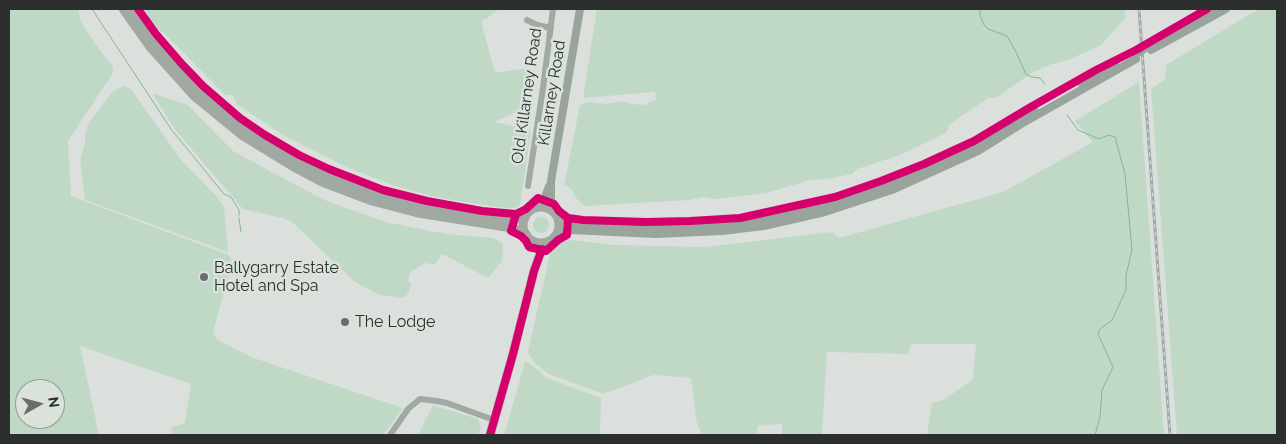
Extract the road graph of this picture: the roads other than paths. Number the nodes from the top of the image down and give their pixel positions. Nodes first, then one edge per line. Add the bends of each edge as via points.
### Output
1 (123, 9) edge
2 (131, 9) edge
3 (553, 9) edge
4 (580, 9) edge
5 (1215, 9) edge
6 (1226, 9) edge
7 (528, 20) dead end
8 (551, 28) junction
9 (1151, 47) junction
10 (1136, 56) junction
11 (551, 181) junction
12 (528, 186) dead end
13 (536, 208) junction
14 (550, 210) junction
15 (525, 218) junction
16 (558, 219) junction
17 (557, 234) junction
18 (529, 237) junction
19 (550, 242) junction
20 (534, 270) junction
21 (494, 420) junction
22 (390, 435) edge
23 (490, 435) edge

1 - 18 highway via 150,47 194,96 243,136 292,166 322,182 372,200 418,213 510,227
2 - 15 highway via 151,38 198,90 248,132 295,160 376,195 478,216
3 - 8 street, Old Killarney Road
4 - 11 main road, Killarney Road
5 - 9 main road
6 - 9 main road
7 - 8 street
8 - 12 street, Old Killarney Road
9 - 10 main road, bridge
10 - 16 main road via 978,144 894,183 826,205 743,223 698,226 592,225
10 - 17 main road via 978,151 892,190 825,212 764,226 722,231 656,234 571,230
11 - 13 main road, Killarney Road
11 - 14 main road, Killarney Road
13 - 14 highway
13 - 15 highway
14 - 16 highway
15 - 18 highway via 523,226
16 - 17 highway
17 - 19 highway
18 - 19 highway via 541,244
18 - 20 highway via 534,248
19 - 20 highway via 542,250
20 - 21 highway
21 - 22 street via 442,402 420,399 408,409
21 - 23 highway

